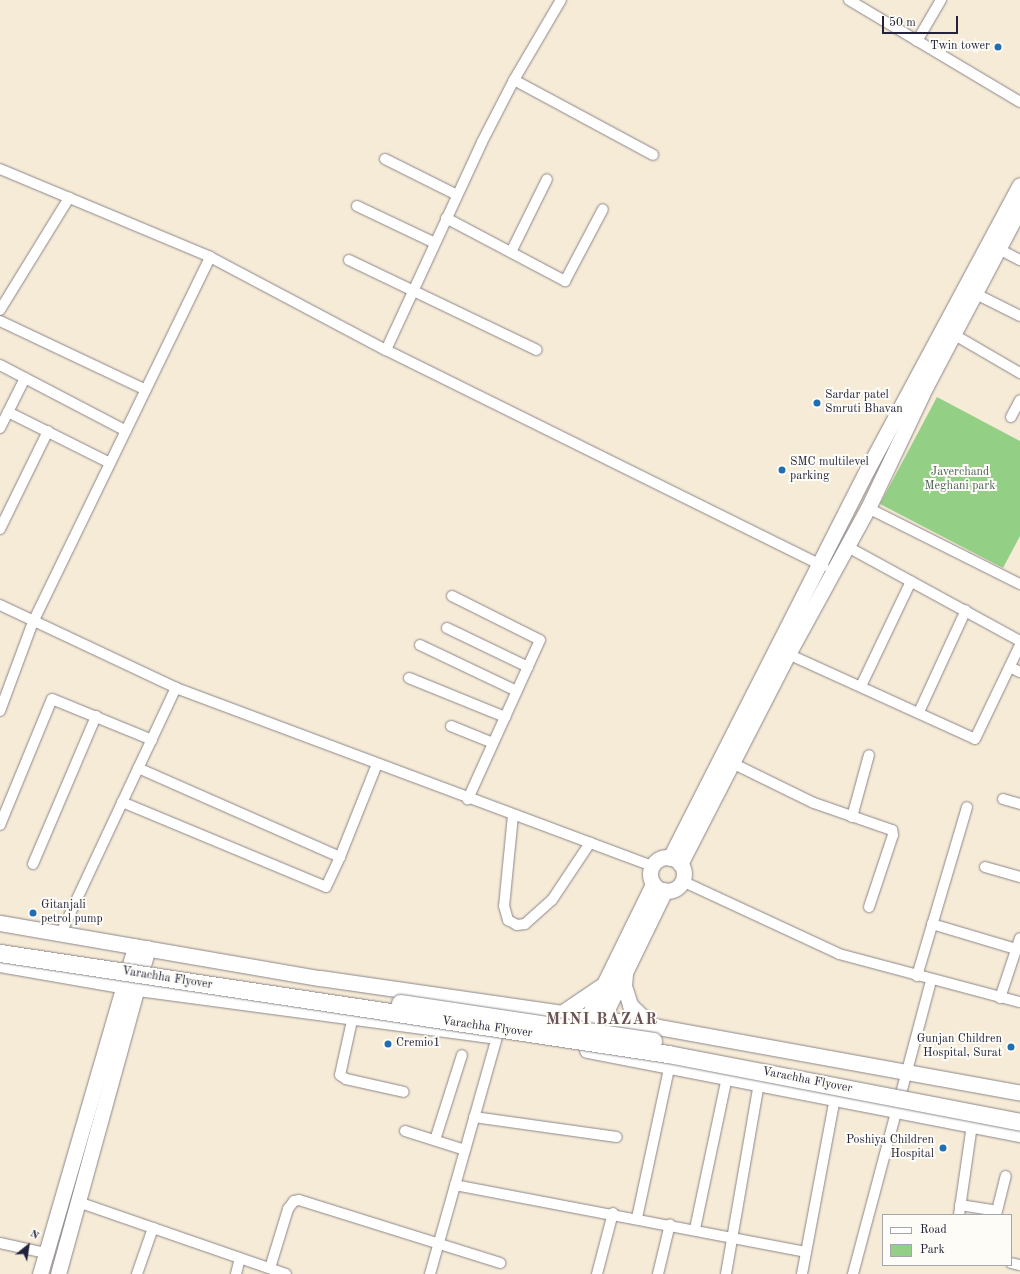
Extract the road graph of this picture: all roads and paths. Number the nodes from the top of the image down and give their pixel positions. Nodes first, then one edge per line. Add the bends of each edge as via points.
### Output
1 (561, 0) edge
2 (849, 0) edge
3 (941, 0) edge
4 (917, 41) junction
5 (514, 80) junction
6 (1020, 102) edge
7 (653, 155) dead end
8 (385, 159) dead end
9 (0, 169) edge
10 (547, 179) dead end
11 (1020, 185) edge
12 (457, 195) junction
13 (69, 198) junction
14 (357, 206) dead end
15 (1020, 208) edge
16 (603, 209) dead end
17 (446, 218) junction
18 (435, 243) junction
19 (997, 248) junction
20 (511, 252) junction
21 (210, 257) junction
22 (349, 260) dead end
23 (1020, 260) edge
24 (413, 291) junction
25 (974, 293) junction
26 (0, 310) edge
27 (1020, 316) edge
28 (0, 321) edge
29 (953, 334) junction
30 (386, 350) junction
31 (537, 350) dead end
32 (0, 365) edge
33 (1020, 373) edge
34 (25, 378) junction
35 (146, 390) junction
36 (1020, 400) edge
37 (8, 412) junction
38 (1011, 417) dead end
39 (0, 428) edge
40 (48, 431) junction
41 (126, 431) junction
42 (110, 463) junction
43 (868, 508) junction
44 (0, 529) edge
45 (846, 546) junction
46 (819, 563) junction
47 (833, 570) junction
48 (911, 580) junction
49 (1020, 584) edge
50 (452, 596) dead end
51 (0, 605) edge
52 (966, 610) junction
53 (33, 622) junction
54 (447, 628) dead end
55 (1020, 640) edge
56 (420, 645) dead end
57 (1020, 645) edge
58 (788, 654) junction
59 (1010, 666) junction
60 (528, 667) junction
61 (1020, 672) edge
62 (409, 678) dead end
63 (861, 686) junction
64 (176, 688) junction
65 (517, 691) junction
66 (0, 711) edge
67 (919, 712) junction
68 (96, 716) junction
69 (505, 717) junction
70 (451, 726) dead end
71 (152, 740) junction
72 (493, 743) junction
73 (869, 755) dead end
74 (732, 763) junction
75 (377, 764) junction
76 (138, 768) junction
77 (468, 799) junction
78 (1003, 799) dead end
79 (122, 802) junction
80 (1020, 804) edge
81 (967, 808) dead end
82 (513, 815) junction
83 (852, 817) junction
84 (0, 825) edge
85 (590, 843) junction
86 (340, 857) junction
87 (675, 861) junction
88 (33, 864) dead end
89 (652, 866) junction
90 (985, 867) dead end
91 (1020, 877) edge
92 (682, 880) junction
93 (659, 887) junction
94 (869, 907) dead end
95 (0, 924) edge
96 (932, 924) junction
97 (61, 933) junction
98 (1020, 938) edge
99 (0, 944) edge
100 (141, 947) junction
101 (1016, 949) junction
102 (0, 953) edge
103 (0, 964) edge
104 (625, 971) junction
105 (917, 976) junction
106 (931, 980) junction
107 (123, 985) junction
108 (603, 985) junction
109 (138, 988) junction
110 (1000, 998) junction
111 (1020, 1002) edge
112 (563, 1012) junction
113 (353, 1016) junction
114 (595, 1017) junction
115 (653, 1026) junction
116 (497, 1037) junction
117 (581, 1049) junction
118 (462, 1055) dead end
119 (670, 1064) junction
120 (907, 1073) junction
121 (727, 1077) junction
122 (759, 1083) junction
123 (404, 1092) dead end
124 (1020, 1093) edge
125 (835, 1098) junction
126 (1020, 1110) edge
127 (895, 1111) junction
128 (474, 1117) junction
129 (1020, 1122) edge
130 (972, 1125) junction
131 (405, 1131) dead end
132 (1020, 1134) edge
133 (618, 1137) dead end
134 (435, 1140) junction
135 (465, 1150) junction
136 (1006, 1176) dead end
137 (455, 1185) junction
138 (78, 1202) junction
139 (959, 1210) edge
140 (613, 1213) junction
141 (637, 1218) junction
142 (670, 1224) junction
143 (153, 1228) junction
144 (695, 1229) junction
145 (733, 1237) junction
146 (0, 1243) edge
147 (439, 1244) junction
148 (806, 1252) junction
149 (46, 1253) junction
150 (240, 1258) junction
151 (500, 1263) dead end
152 (270, 1268) junction
153 (40, 1274) edge
154 (58, 1274) edge
155 (137, 1274) edge
156 (236, 1274) edge
157 (286, 1274) edge
158 (430, 1274) edge
159 (597, 1274) edge
160 (658, 1274) edge
161 (726, 1274) edge
162 (802, 1274) edge
163 (853, 1274) edge

1 - 5 street
2 - 4 street
3 - 4 street
4 - 6 street
5 - 7 street
5 - 12 street
8 - 12 street
9 - 13 street
10 - 20 street
11 - 46 street
12 - 17 street
13 - 21 street
13 - 26 street
14 - 18 street
15 - 19 street
16 - 20 street via 566,280
17 - 18 street
17 - 20 street
18 - 24 street
19 - 23 street
19 - 25 street
21 - 30 street
21 - 35 street
22 - 24 street
24 - 30 street
24 - 31 street
25 - 27 street
25 - 29 street
28 - 35 street
29 - 33 street
29 - 43 street
30 - 46 street
32 - 34 street
34 - 37 street
34 - 41 street
35 - 41 street
36 - 38 street
37 - 39 street
37 - 40 street
40 - 42 street
40 - 44 street
41 - 42 street
42 - 53 street
43 - 45 street
43 - 49 street
45 - 47 street
45 - 48 street
46 - 47 street
46 - 87 street
47 - 58 street
48 - 52 street
48 - 63 street
50 - 60 street via 539,638
51 - 53 street
52 - 55 street
52 - 67 street
53 - 64 street
53 - 66 street
54 - 60 street
56 - 65 street
57 - 59 street
58 - 63 street
58 - 74 street
59 - 61 street
59 - 67 street via 976,738
60 - 65 street
62 - 69 street
63 - 67 street
64 - 71 street
64 - 75 street
65 - 69 street
68 - 71 street
68 - 84 street via 52,698
68 - 88 street
69 - 72 street
70 - 72 street
71 - 76 street
72 - 77 street
73 - 83 street
74 - 83 street via 814,803
74 - 87 street
75 - 77 street
75 - 86 street
76 - 79 street
76 - 86 street
77 - 82 street
78 - 80 street
79 - 86 street via 326,887
79 - 97 street
81 - 96 street
82 - 85 street
82 - 85 street via 504,906 508,920 517,925 530,921 552,900
83 - 94 street via 893,832
85 - 89 street
87 - 89 street via 659,859
87 - 92 street via 683,871
89 - 93 street via 650,876
90 - 91 street
92 - 93 street via 675,888
92 - 105 street via 839,954
93 - 104 street
93 - 108 street
95 - 97 street
96 - 101 street
96 - 105 street
97 - 100 street
98 - 101 street
99 - 126 main road, Varachha Flyover, bridge via 590,1029
100 - 107 street
100 - 109 street
100 - 112 street via 320,978
101 - 110 street
102 - 129 main road, Varachha Flyover, bridge via 668,1054
103 - 107 street
104 - 114 street
104 - 115 street via 624,986 630,1005
105 - 106 street
106 - 110 street
106 - 120 street
107 - 109 street
107 - 149 street
108 - 112 street
108 - 114 street
109 - 113 street
109 - 138 street
110 - 111 street
112 - 114 street
113 - 116 street
113 - 123 street via 340,1075 346,1079
114 - 115 street
114 - 117 street
115 - 120 street
116 - 117 street
116 - 128 street
117 - 119 street
118 - 134 street
119 - 121 street
119 - 141 street
120 - 124 street
120 - 127 street
121 - 122 street
121 - 144 street
122 - 125 street
122 - 145 street
125 - 127 street
125 - 148 street
127 - 130 street
127 - 163 street
128 - 133 street
128 - 135 street
130 - 132 street
130 - 139 street
131 - 134 street
134 - 135 street
135 - 137 street
136 - 139 street via 998,1210
137 - 140 street
137 - 147 street
138 - 143 street
138 - 154 street
140 - 141 street
140 - 159 street
141 - 142 street
142 - 144 street
142 - 160 street
143 - 150 street
143 - 155 street
144 - 145 street
145 - 148 street
145 - 161 street
146 - 149 street
147 - 151 street
147 - 152 street via 300,1200 294,1201 288,1209
147 - 158 street
148 - 162 street
149 - 153 street
150 - 152 street
150 - 156 street
152 - 157 street

